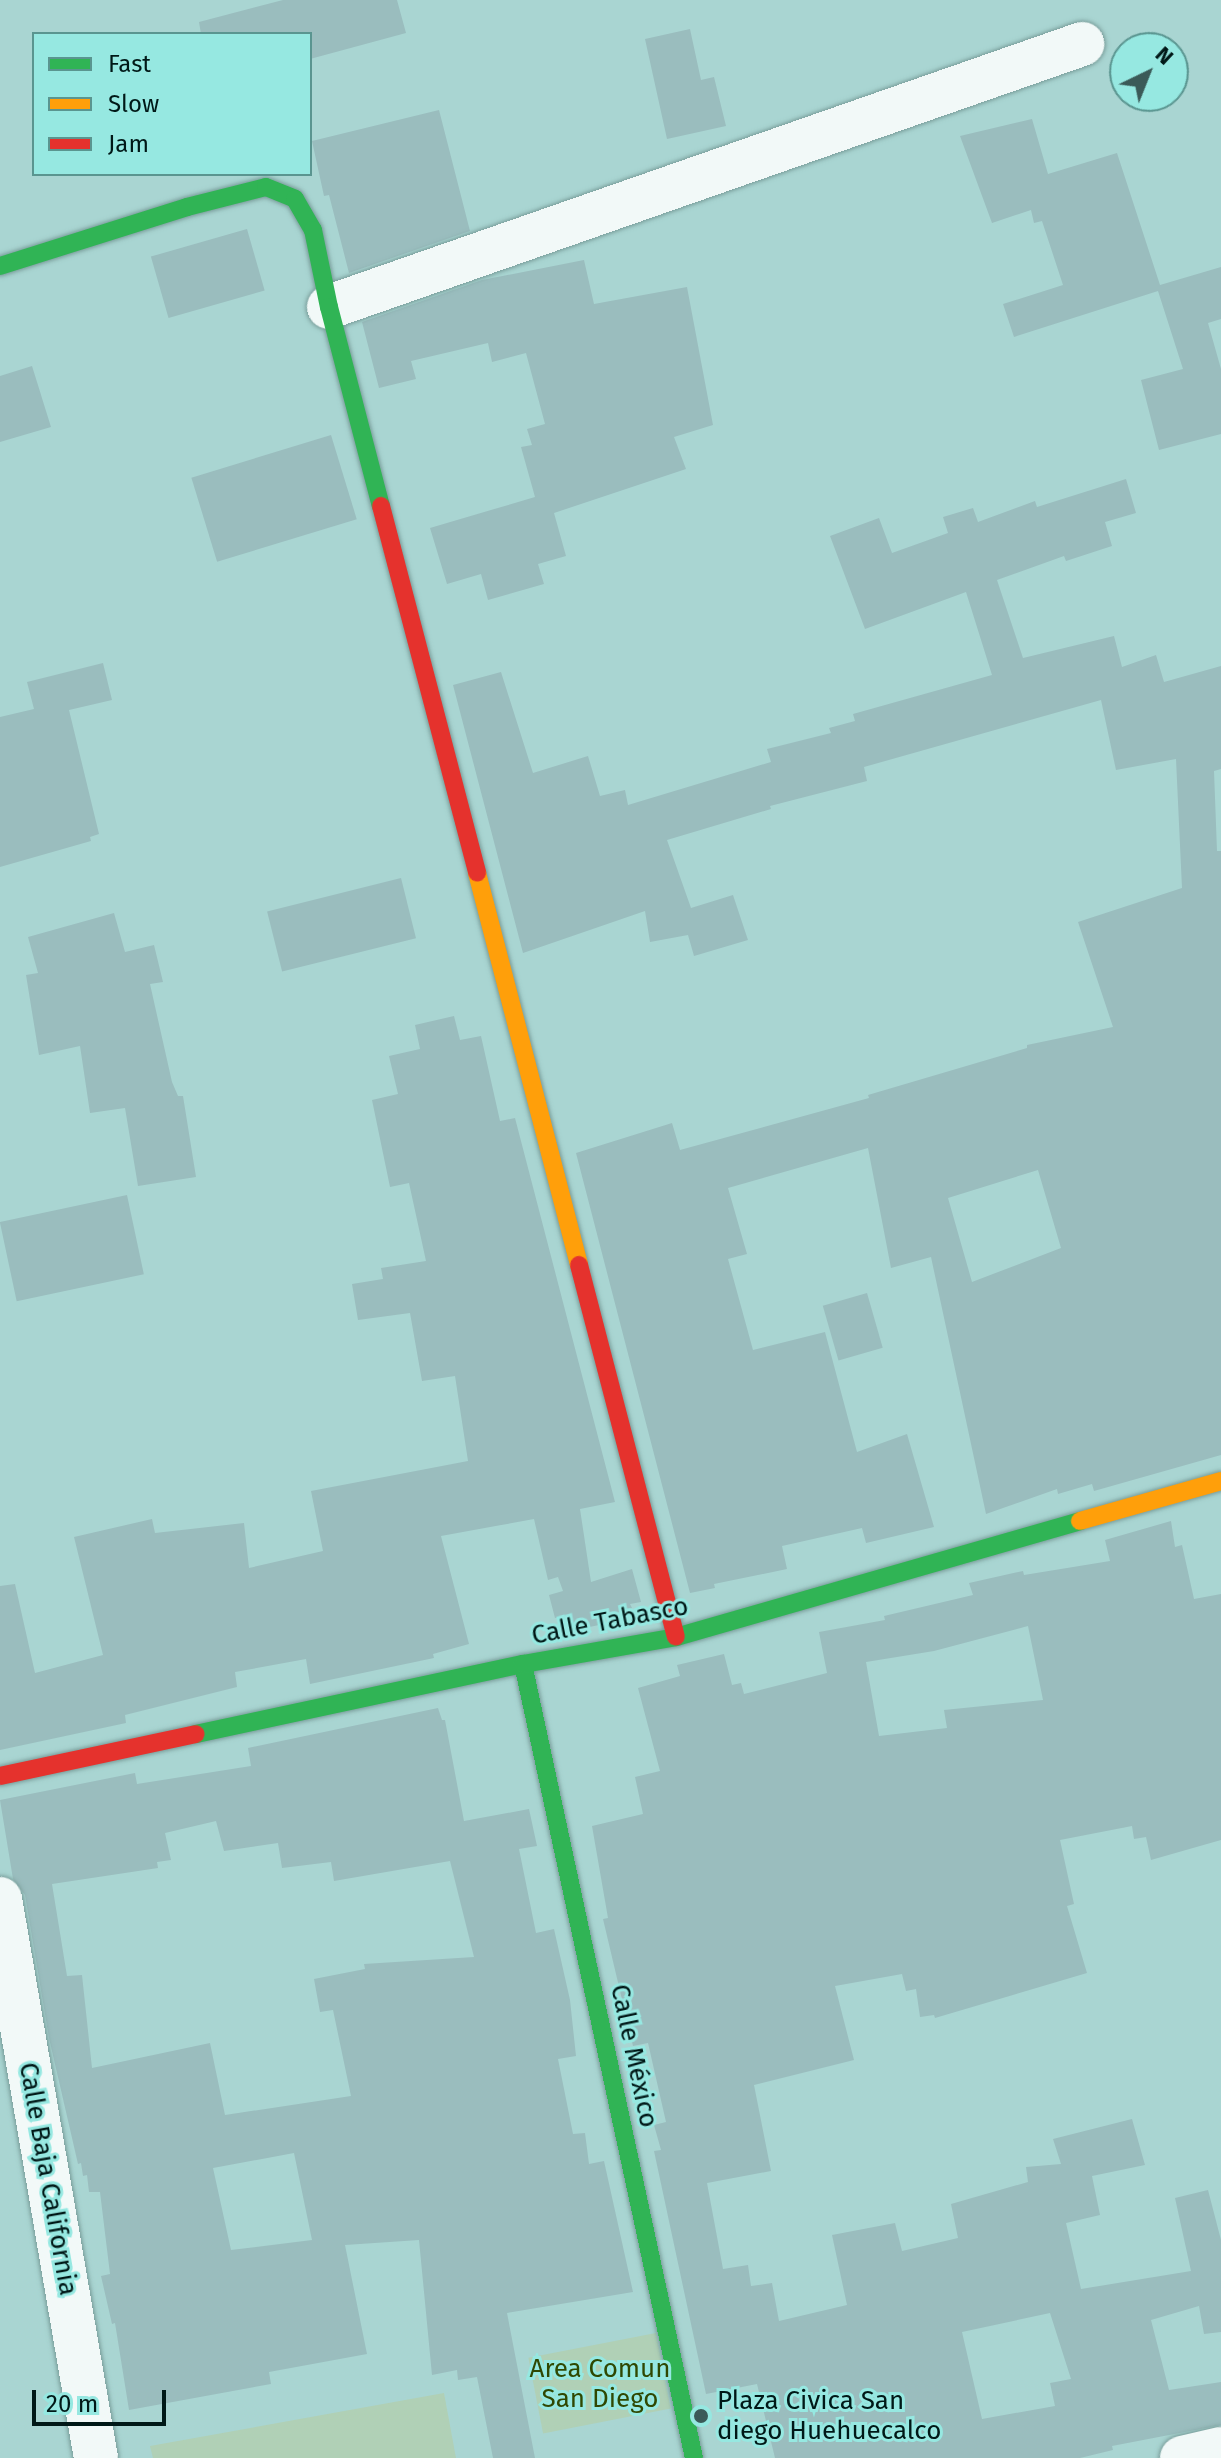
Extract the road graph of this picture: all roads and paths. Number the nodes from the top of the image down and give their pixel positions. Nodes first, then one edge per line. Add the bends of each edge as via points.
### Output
1 (1082, 44) dead end
2 (0, 266) edge
3 (329, 307) junction
4 (1221, 1481) edge
5 (676, 1637) junction
6 (523, 1664) junction
7 (0, 1776) edge
8 (0, 1899) edge
9 (1221, 2449) edge
10 (96, 2458) edge
11 (694, 2458) edge
12 (1182, 2458) edge

1 - 3 street
2 - 3 street via 266,187 295,199 313,230
3 - 5 street
4 - 5 street, Calle Tabasco
5 - 6 street, Calle Tabasco
6 - 7 street, Calle Tabasco
6 - 11 street, Calle México
8 - 10 street, Calle Baja California
9 - 12 street

